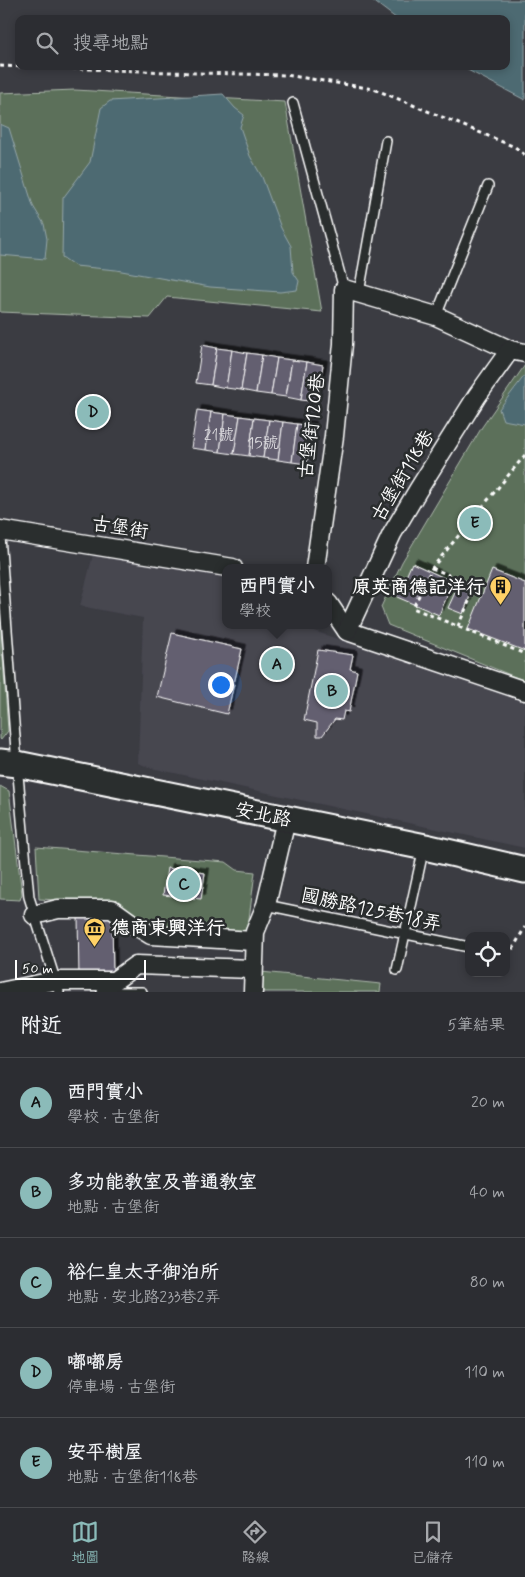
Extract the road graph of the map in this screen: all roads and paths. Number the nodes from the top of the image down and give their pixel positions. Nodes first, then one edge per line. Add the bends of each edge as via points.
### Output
1 (0, 66) edge
2 (15, 67) edge
3 (113, 70) edge
4 (293, 103) dead end
5 (386, 141) dead end
6 (525, 155) edge
7 (488, 186) dead end
8 (351, 291) junction
9 (436, 316) junction
10 (518, 352) edge
11 (525, 454) edge
12 (0, 530) edge
13 (0, 536) edge
14 (316, 564) edge
15 (222, 566) edge
16 (432, 568) junction
17 (332, 609) edge
18 (458, 626) junction
19 (347, 631) junction
20 (525, 654) edge
21 (525, 691) edge
22 (8, 763) edge
23 (286, 820) junction
24 (424, 847) junction
25 (525, 870) edge
26 (266, 905) junction
27 (34, 916) junction
28 (525, 927) edge
29 (405, 933) junction
30 (254, 941) junction
31 (465, 946) edge
32 (510, 952) edge
33 (254, 969) junction
34 (397, 970) dead end
35 (56, 986) edge
36 (0, 992) edge
37 (102, 992) edge
38 (142, 992) edge
39 (253, 992) edge

1 - 2 path
3 - 6 path via 286,75 374,89 515,147
4 - 8 lane
5 - 8 lane
7 - 9 lane
8 - 9 street
8 - 14 street, 古堡街120巷
9 - 10 street
10 - 19 street, 古堡街118巷 via 477,396 418,490 392,534
11 - 16 path
12 - 15 street, 古堡街
13 - 22 lane
16 - 18 path via 476,586
16 - 18 path via 413,608
17 - 19 street
18 - 20 path
19 - 21 street
22 - 23 street, 安北路
22 - 27 lane
23 - 24 street, 安北路
23 - 26 street
24 - 25 street, 安北路
24 - 29 lane
26 - 29 lane, 國勝路125巷18弄
26 - 30 street
27 - 30 street via 58,910 112,909 151,934
27 - 35 lane
28 - 32 path
29 - 31 lane, 國勝路125巷18弄
29 - 34 lane
30 - 33 street
33 - 35 street via 136,965 114,981
33 - 39 street
35 - 36 street
37 - 38 lane

